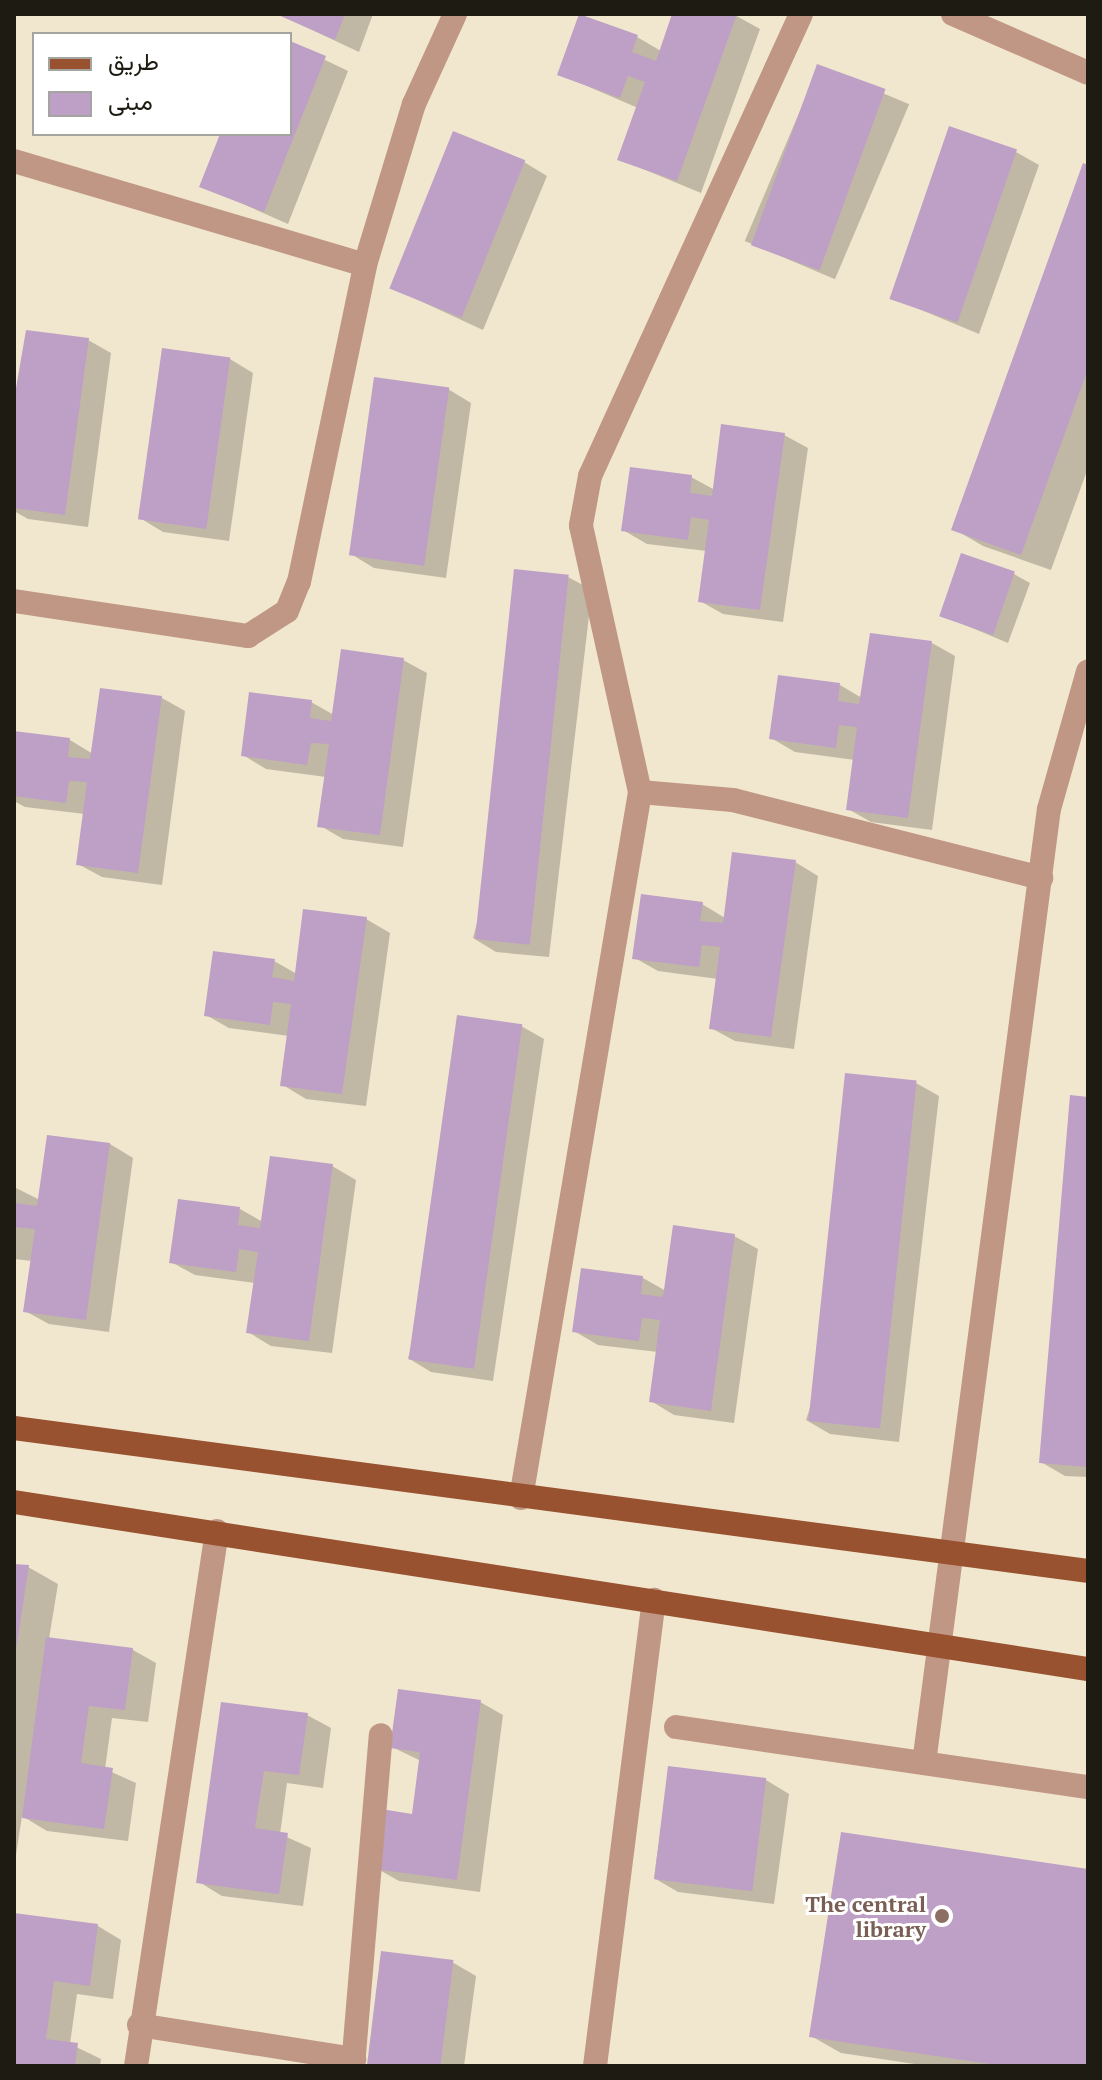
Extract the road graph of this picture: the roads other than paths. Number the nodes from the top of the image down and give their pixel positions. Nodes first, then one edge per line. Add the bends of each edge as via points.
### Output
1 (455, 14) edge
2 (801, 14) edge
3 (953, 14) edge
4 (1088, 73) edge
5 (14, 161) edge
6 (365, 265) junction
7 (14, 601) edge
8 (1088, 671) edge
9 (640, 792) junction
10 (1041, 878) junction
11 (14, 1428) edge
12 (521, 1498) junction
13 (14, 1502) edge
14 (217, 1531) junction
15 (953, 1555) junction
16 (1088, 1571) edge
17 (654, 1600) junction
18 (943, 1645) junction
19 (1088, 1669) edge
20 (676, 1727) dead end
21 (381, 1735) dead end
22 (924, 1763) junction
23 (1088, 1787) edge
24 (139, 2025) junction
25 (354, 2062) edge
26 (136, 2066) edge
27 (595, 2066) edge

1 - 6 street via 414,104
2 - 9 street via 590,476 581,525
3 - 4 street
5 - 6 street
6 - 7 street via 299,582 287,611 248,636
8 - 10 street via 1049,809
9 - 10 street via 733,800
9 - 12 street
10 - 15 street
11 - 12 main road
12 - 15 main road
13 - 14 main road
14 - 17 main road
14 - 24 street
15 - 16 main road
15 - 18 street
17 - 18 main road
17 - 27 street
18 - 19 main road
18 - 22 street
20 - 22 street
21 - 25 street
22 - 23 street
24 - 25 street
24 - 26 street

